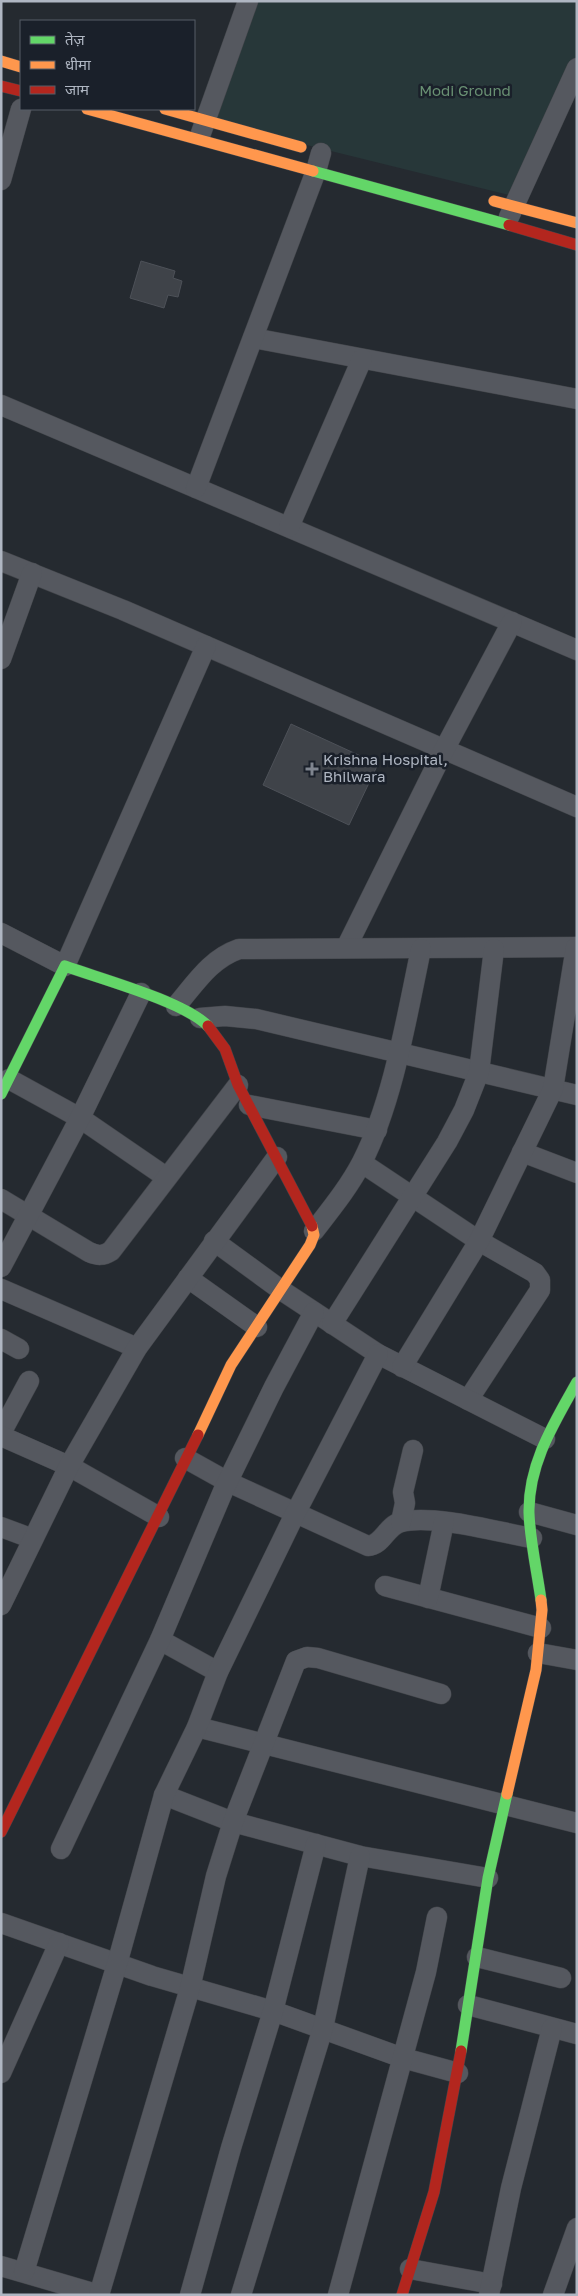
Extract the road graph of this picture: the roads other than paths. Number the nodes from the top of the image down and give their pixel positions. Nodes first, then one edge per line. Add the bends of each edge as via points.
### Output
1 (248, 1) edge
2 (1, 62) edge
3 (20, 67) edge
4 (575, 74) edge
5 (1, 86) edge
6 (20, 91) edge
7 (21, 110) edge
8 (91, 110) edge
9 (170, 110) edge
10 (206, 120) junction
11 (198, 139) junction
12 (322, 160) junction
13 (1, 180) edge
14 (484, 199) dead end
15 (510, 215) junction
16 (577, 223) edge
17 (577, 245) edge
18 (253, 338) junction
19 (362, 359) junction
20 (577, 399) edge
21 (1, 405) edge
22 (196, 488) junction
23 (289, 527) junction
24 (1, 561) edge
25 (32, 573) junction
26 (512, 622) junction
27 (206, 646) junction
28 (577, 650) edge
29 (1, 658) edge
30 (444, 750) junction
31 (577, 807) edge
32 (1, 934) edge
33 (576, 947) edge
34 (346, 948) junction
35 (422, 949) junction
36 (494, 949) junction
37 (65, 966) junction
38 (141, 993) junction
39 (176, 1006) junction
40 (200, 1018) junction
41 (571, 1018) edge
42 (398, 1053) junction
43 (479, 1072) junction
44 (238, 1085) junction
45 (5, 1087) edge
46 (553, 1089) junction
47 (577, 1095) edge
48 (249, 1105) junction
49 (80, 1118) junction
50 (376, 1130) junction
51 (522, 1152) junction
52 (277, 1157) junction
53 (362, 1163) junction
54 (577, 1173) edge
55 (166, 1177) junction
56 (412, 1197) junction
57 (1, 1199) edge
58 (29, 1214) junction
59 (314, 1231) junction
60 (214, 1241) junction
61 (479, 1241) junction
62 (1, 1267) edge
63 (188, 1278) junction
64 (1, 1289) edge
65 (281, 1290) junction
66 (314, 1312) junction
67 (332, 1324) junction
68 (257, 1326) junction
69 (1, 1339) edge
70 (136, 1348) junction
71 (20, 1349) dead end
72 (378, 1354) junction
73 (402, 1367) junction
74 (29, 1381) dead end
75 (577, 1382) edge
76 (468, 1400) junction
77 (1, 1435) edge
78 (545, 1439) junction
79 (413, 1450) dead end
80 (185, 1458) junction
81 (69, 1466) junction
82 (228, 1482) junction
83 (529, 1512) junction
84 (295, 1514) junction
85 (159, 1517) junction
86 (401, 1522) junction
87 (444, 1522) junction
88 (577, 1525) edge
89 (1, 1527) edge
90 (532, 1538) junction
91 (33, 1539) junction
92 (385, 1586) dead end
93 (428, 1598) junction
94 (1, 1605) edge
95 (541, 1628) junction
96 (160, 1640) junction
97 (538, 1653) junction
98 (577, 1660) edge
99 (218, 1672) junction
100 (441, 1694) dead end
101 (197, 1727) junction
102 (264, 1745) junction
103 (164, 1795) junction
104 (504, 1805) junction
105 (233, 1822) junction
106 (577, 1823) edge
107 (1, 1832) edge
108 (316, 1844) junction
109 (61, 1849) dead end
110 (360, 1856) junction
111 (488, 1878) junction
112 (437, 1917) dead end
113 (1, 1923) edge
114 (59, 1943) junction
115 (477, 1957) junction
116 (117, 1964) junction
117 (561, 1978) dead end
118 (190, 1988) junction
119 (468, 2006) junction
120 (273, 2011) junction
121 (323, 2028) junction
122 (552, 2028) junction
123 (577, 2034) edge
124 (403, 2058) junction
125 (3, 2062) edge
126 (458, 2073) junction
127 (577, 2228) edge
128 (1, 2266) edge
129 (410, 2269) junction
130 (24, 2272) junction
131 (52, 2288) edge
132 (490, 2290) edge
133 (100, 2295) edge
134 (190, 2295) edge
135 (241, 2295) edge
136 (338, 2295) edge
137 (402, 2295) edge
138 (553, 2295) edge

1 - 10 street
2 - 3 street
4 - 15 street
5 - 6 street
7 - 13 street
8 - 11 street
9 - 10 street
10 - 11 street
10 - 12 street
11 - 12 street
12 - 15 street
12 - 18 street
14 - 15 street
15 - 16 street
15 - 17 street
18 - 19 street
18 - 22 street
19 - 20 street
19 - 23 street
21 - 22 street
22 - 23 street
23 - 26 street
24 - 25 street
25 - 27 street
25 - 29 street
26 - 28 street
26 - 30 street
27 - 30 street
27 - 37 street
30 - 31 street
30 - 34 street
32 - 37 street
33 - 36 street
33 - 41 street
34 - 35 street
34 - 39 street via 239,949 223,954
35 - 36 street
35 - 42 street
36 - 43 street
37 - 38 street
37 - 45 street
38 - 39 street
38 - 49 street
39 - 40 street
40 - 42 street via 256,1018
40 - 44 street via 214,1031 225,1049
41 - 46 street
42 - 43 street
42 - 50 street
43 - 46 street
43 - 56 street via 456,1126
44 - 48 street
44 - 55 street
45 - 49 street
46 - 47 street
46 - 51 street
48 - 50 street
48 - 52 street
49 - 55 street
49 - 58 street
50 - 53 street
51 - 54 street
51 - 61 street
52 - 59 street
52 - 60 street
53 - 56 street
53 - 59 street
55 - 58 street via 111,1251 105,1254 89,1252
56 - 61 street
56 - 67 street
57 - 58 street
58 - 62 street
59 - 65 street via 310,1245
60 - 63 street
60 - 65 street
61 - 73 street
61 - 76 street via 535,1273 541,1285
63 - 68 street
63 - 70 street
64 - 70 street
65 - 66 street
65 - 68 street
66 - 67 street
66 - 82 street
67 - 72 street
68 - 80 street via 231,1365
69 - 71 street
70 - 81 street
72 - 73 street
72 - 84 street
73 - 76 street
74 - 77 street
75 - 78 street
76 - 78 street
77 - 81 street
78 - 83 street via 534,1472
79 - 86 street via 403,1492 405,1503
80 - 82 street
80 - 85 street
81 - 85 street
81 - 91 street
82 - 84 street
82 - 96 street
83 - 88 street
83 - 90 street
84 - 86 street via 368,1546 377,1543 388,1529
84 - 99 street
85 - 107 street
86 - 87 street
87 - 90 street
87 - 93 street
89 - 91 street
90 - 95 street via 540,1586
91 - 94 street
92 - 93 street
93 - 95 street
95 - 97 street
96 - 99 street
96 - 109 street
97 - 98 street
97 - 104 street
99 - 101 street
100 - 102 street via 318,1658 301,1658 292,1667
101 - 102 street
101 - 103 street
102 - 104 street
102 - 105 street
103 - 105 street
103 - 116 street
104 - 106 street
104 - 111 street
105 - 108 street
105 - 118 street via 216,1876
108 - 110 street
108 - 120 street
110 - 111 street
110 - 121 street
111 - 115 street
112 - 124 street
113 - 114 street
114 - 116 street
114 - 125 street
115 - 117 street
115 - 119 street
116 - 118 street
116 - 130 street
118 - 120 street
118 - 133 street
119 - 122 street
119 - 126 street
120 - 121 street
120 - 134 street
121 - 124 street
121 - 135 street
122 - 123 street
122 - 132 street via 511,2188
124 - 126 street
124 - 136 street
126 - 129 street via 434,2192
127 - 138 street
128 - 130 street
129 - 132 street
129 - 137 street
130 - 131 street
131 - 133 street

